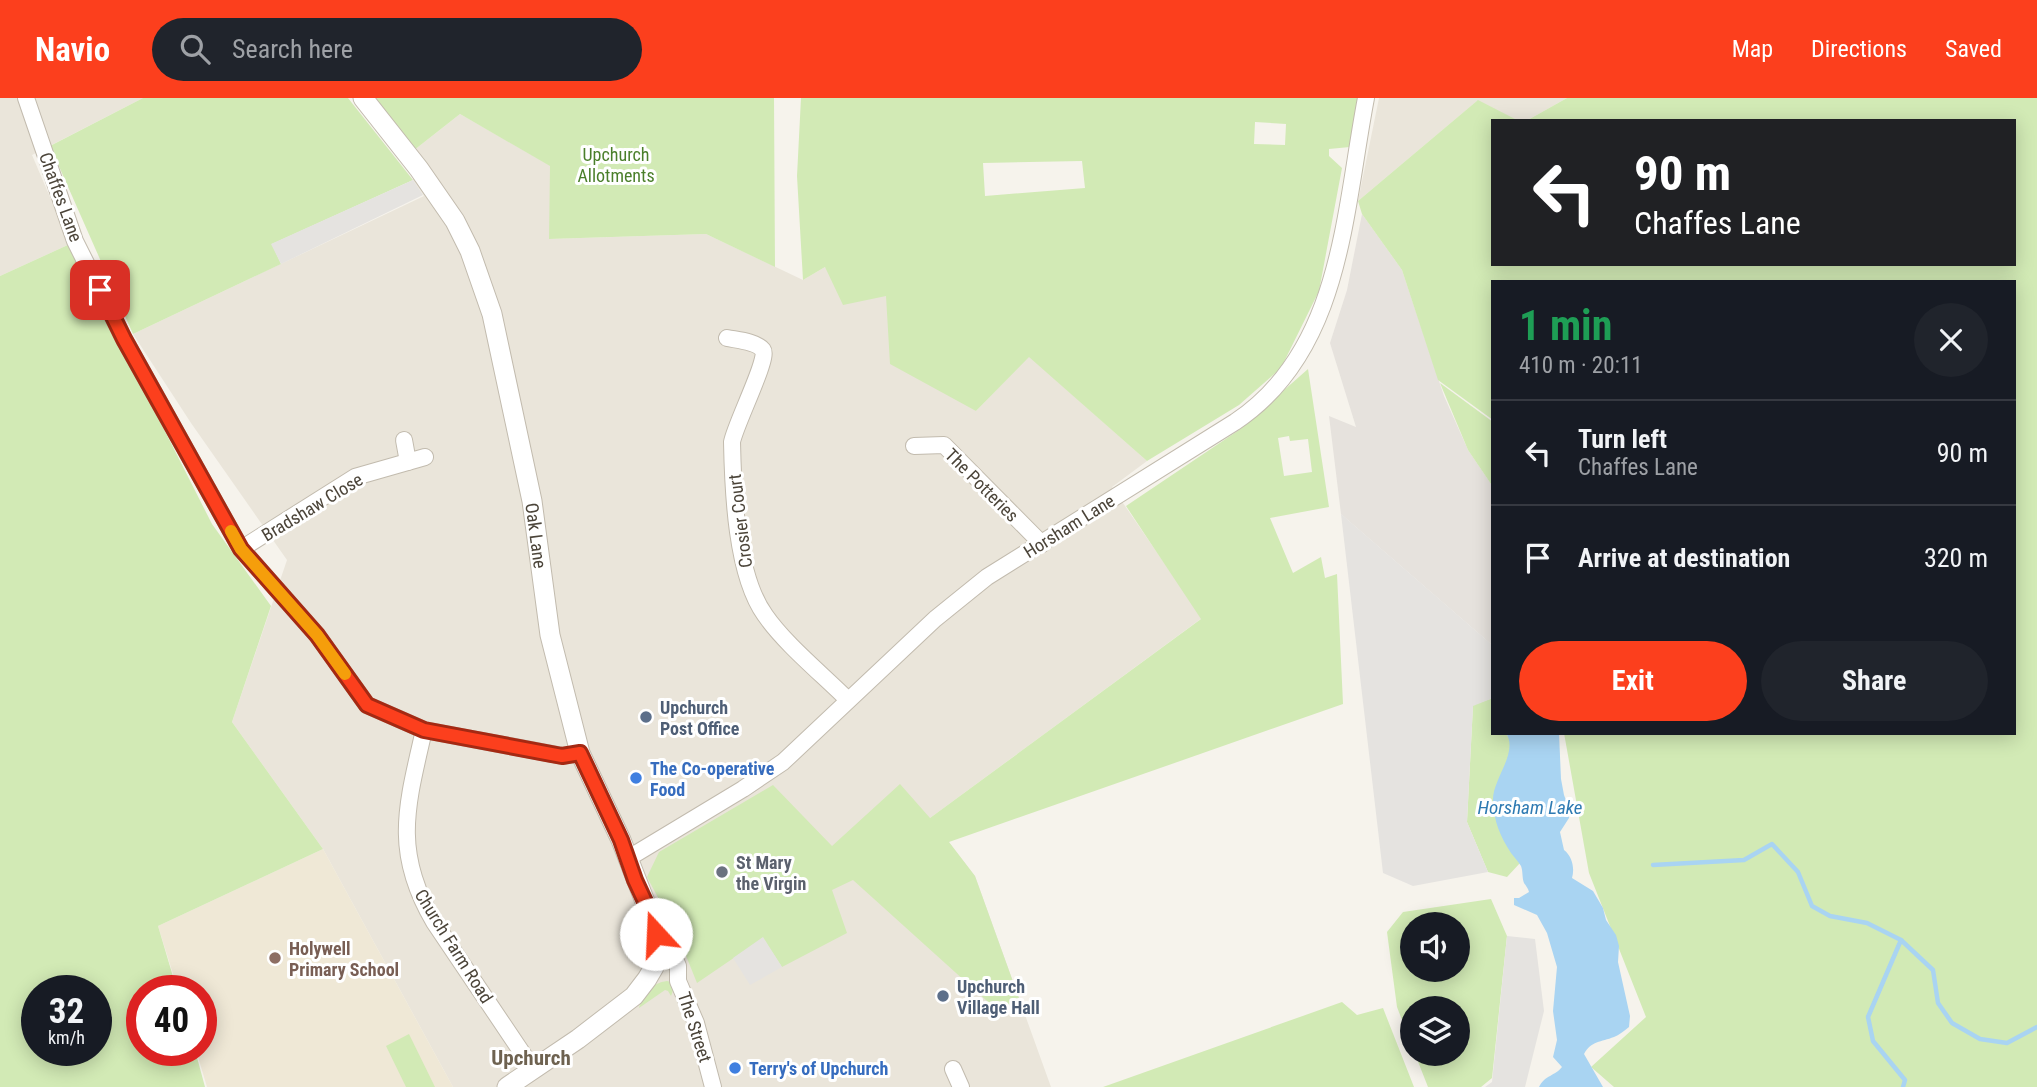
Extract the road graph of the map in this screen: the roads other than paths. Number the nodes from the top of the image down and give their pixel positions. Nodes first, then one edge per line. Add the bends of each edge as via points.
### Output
1 (26, 98) edge
2 (363, 98) edge
3 (1366, 98) edge
4 (727, 338) dead end
5 (404, 440) dead end
6 (914, 446) dead end
7 (425, 457) dead end
8 (408, 462) junction
9 (1042, 544) junction
10 (241, 549) junction
11 (848, 700) junction
12 (424, 730) junction
13 (580, 753) junction
14 (627, 859) junction
15 (656, 934) junction
16 (653, 969) junction
17 (678, 981) junction
18 (533, 1069) junction
19 (953, 1069) dead end
20 (507, 1087) edge
21 (713, 1087) edge
22 (961, 1087) edge

1 - 10 street, Chaffes Lane via 75,241
2 - 13 street, Oak Lane via 455,221 492,314 532,501 550,635
3 - 9 street, Horsham Lane via 1343,238 1330,285 1310,337 1284,380 1235,422
4 - 11 street, Crosier Court via 757,346 765,354 732,442 738,531 749,585 772,624
5 - 8 street
6 - 9 street, The Potteries via 944,445
7 - 8 street, Bradshaw Close
8 - 10 street, Bradshaw Close via 355,477
9 - 11 street, Horsham Lane via 965,593
10 - 12 street, Chaffes Lane via 317,635 367,705
11 - 14 street, Horsham Lane via 777,766
12 - 13 street, Chaffes Lane via 562,756
12 - 18 street, Church Farm Road via 406,817 413,877 434,922
13 - 14 street, Oak Lane
14 - 15 street, Oak Lane
15 - 16 street, Oak Lane
15 - 17 street, The Street via 673,952
16 - 17 street
16 - 18 street, Oak Lane via 640,990
17 - 21 street, The Street via 696,1023
18 - 20 street, Oak Lane
19 - 22 street

